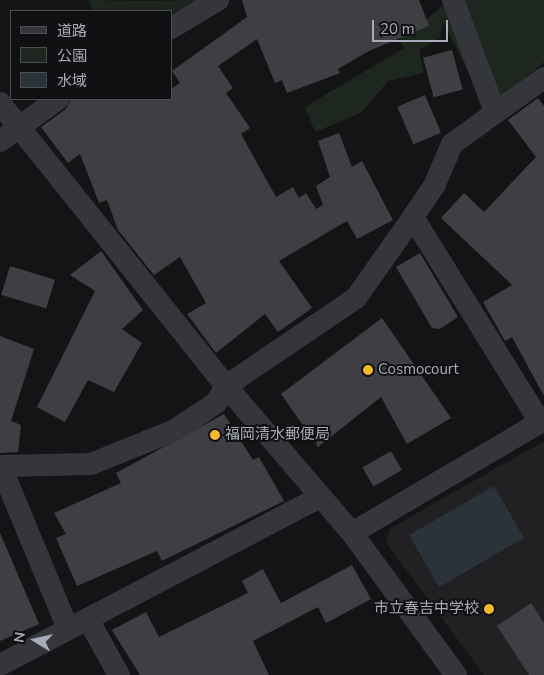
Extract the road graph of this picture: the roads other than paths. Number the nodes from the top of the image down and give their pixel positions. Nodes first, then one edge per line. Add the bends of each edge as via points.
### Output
1 (218, 0) edge
2 (453, 0) edge
3 (172, 27) edge
4 (544, 78) edge
5 (56, 100) edge
6 (0, 103) edge
7 (495, 112) junction
8 (18, 124) junction
9 (0, 141) edge
10 (413, 217) junction
11 (226, 386) junction
12 (542, 421) edge
13 (1, 467) edge
14 (318, 498) junction
15 (352, 533) junction
16 (88, 619) junction
17 (68, 629) junction
18 (0, 665) edge
19 (119, 675) edge
20 (456, 675) edge

1 - 3 street
2 - 7 street
4 - 7 street
5 - 8 street
6 - 8 street
7 - 10 street via 452,144 435,184
8 - 9 street
8 - 11 street
10 - 11 street via 356,298
10 - 12 street
11 - 13 street via 216,403 133,451 91,464
11 - 14 street
12 - 15 street
13 - 17 street
14 - 15 street
14 - 16 street
15 - 20 street
16 - 17 street
16 - 19 street
17 - 18 street

